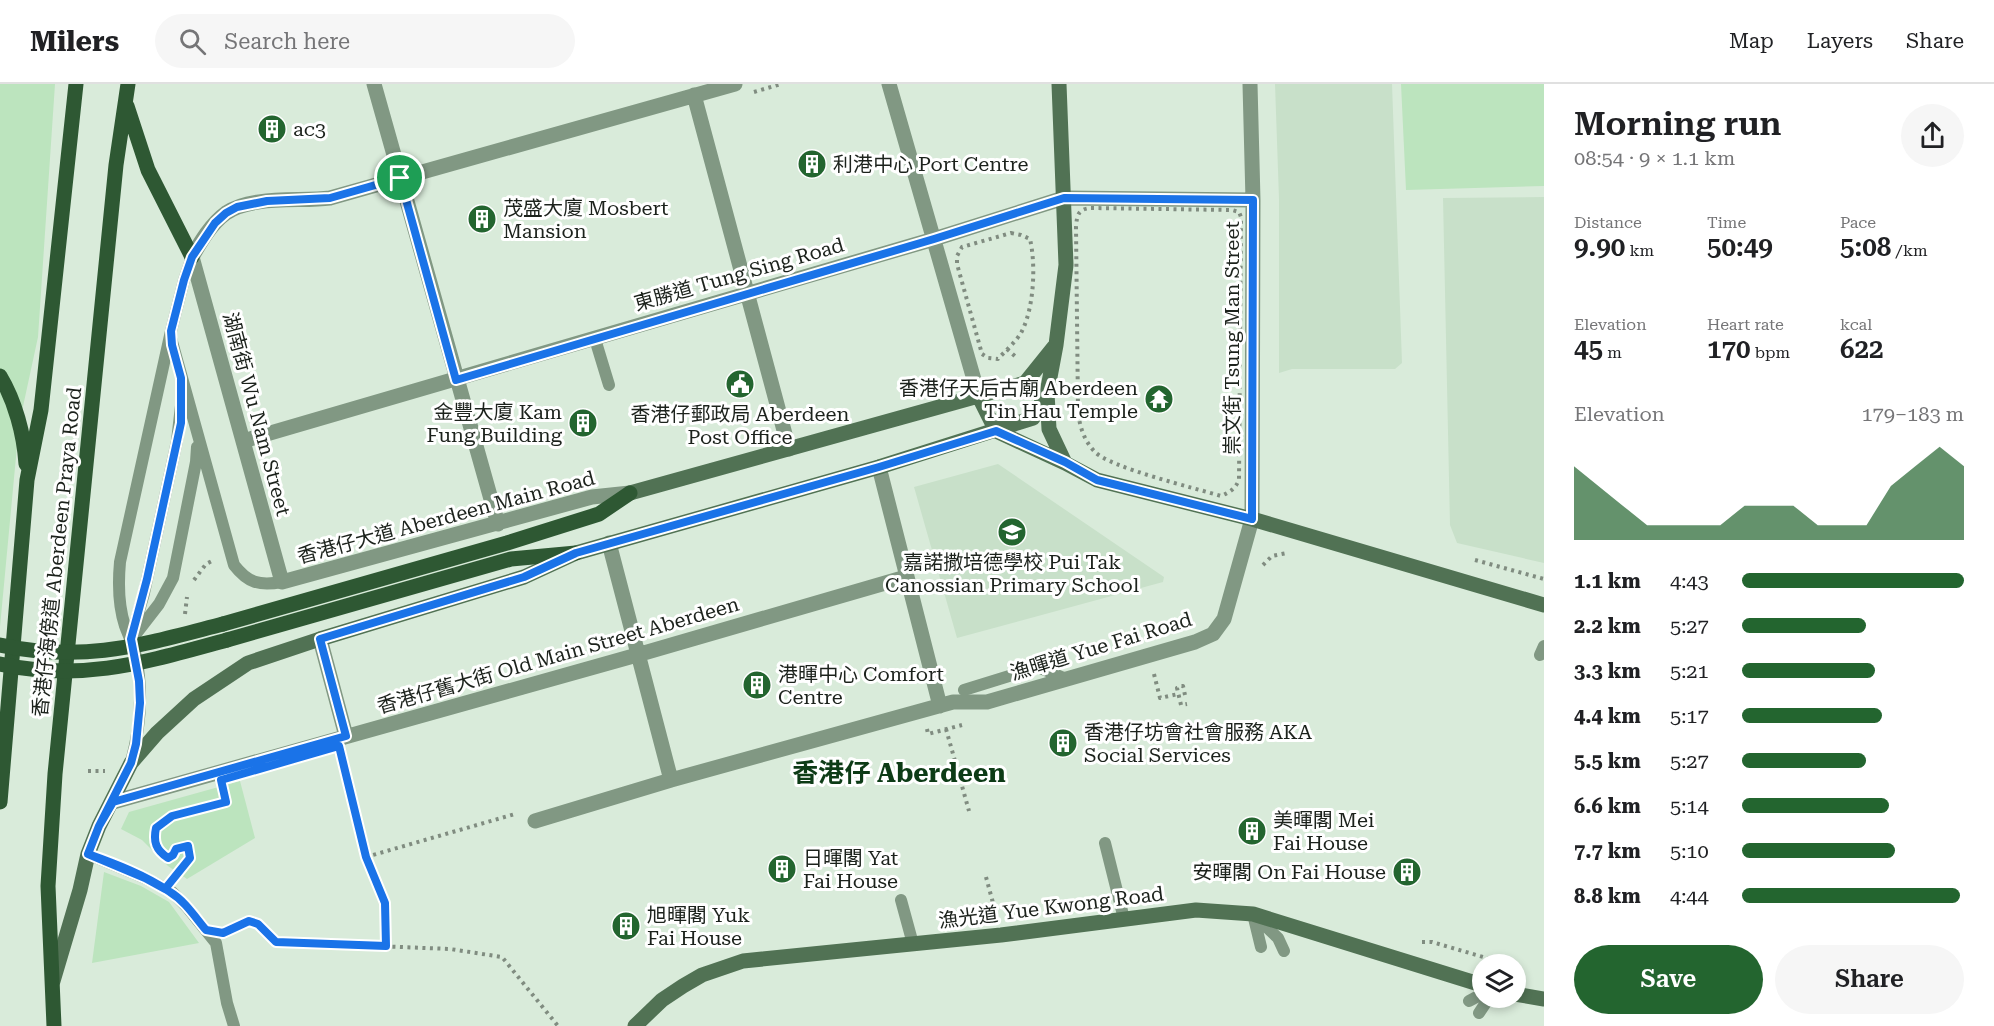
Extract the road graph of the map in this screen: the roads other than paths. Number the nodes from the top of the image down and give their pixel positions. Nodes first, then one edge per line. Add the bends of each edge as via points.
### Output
1 (76, 84) edge
2 (128, 84) edge
3 (374, 84) edge
4 (735, 84) edge
5 (889, 84) edge
6 (1059, 84) edge
7 (1250, 84) edge
8 (694, 95) junction
9 (126, 104) junction
10 (400, 178) junction
11 (1064, 198) junction
12 (1253, 200) junction
13 (934, 239) junction
14 (192, 257) junction
15 (748, 293) junction
16 (171, 331) junction
17 (595, 339) junction
18 (1056, 345) junction
19 (0, 375) edge
20 (181, 378) junction
21 (456, 380) junction
22 (609, 385) dead end
23 (1047, 393) junction
24 (979, 397) junction
25 (996, 431) junction
26 (196, 434) junction
27 (243, 441) junction
28 (789, 449) junction
29 (1065, 462) junction
30 (879, 467) junction
31 (27, 480) junction
32 (630, 493) junction
33 (1252, 519) junction
34 (498, 524) junction
35 (609, 543) junction
36 (576, 553) junction
37 (906, 577) junction
38 (282, 582) junction
39 (1544, 605) edge
40 (131, 639) junction
41 (320, 639) junction
42 (0, 645) edge
43 (638, 655) junction
44 (0, 664) edge
45 (1066, 679) junction
46 (964, 690) junction
47 (987, 702) junction
48 (946, 704) junction
49 (346, 736) junction
50 (131, 763) junction
51 (671, 780) junction
52 (0, 802) edge
53 (113, 802) junction
54 (535, 821) dead end
55 (1105, 843) dead end
56 (88, 854) junction
57 (901, 900) dead end
58 (1253, 914) junction
59 (1124, 919) junction
60 (913, 944) junction
61 (1261, 947) dead end
62 (1284, 951) dead end
63 (1472, 982) edge
64 (52, 984) junction
65 (1526, 996) edge
66 (1526, 997) edge
67 (1472, 999) edge
68 (1544, 999) edge
69 (1469, 1001) dead end
70 (1544, 1005) edge
71 (1482, 1008) edge
72 (1479, 1013) dead end
73 (54, 1026) edge
74 (234, 1026) edge
75 (635, 1026) edge

1 - 31 main road, 香港仔海傍道 Aberdeen Praya Road via 41,411
2 - 9 main road, 香港仔海傍道 Aberdeen Praya Road
3 - 10 street
4 - 8 street
5 - 13 street
6 - 11 main road
7 - 12 street, 崇文街 Tsung Man Street
8 - 10 street
8 - 15 street
9 - 14 main road via 148,171
9 - 64 main road, 香港仔海傍道 Aberdeen Praya Road via 116,165 56,774 48,886
10 - 14 street via 330,198 267,201 237,207 215,223
10 - 21 street
11 - 12 street, 東勝道 Tung Sing Road
11 - 13 street, 東勝道 Tung Sing Road
11 - 18 main road via 1066,265
12 - 33 street, 崇文街 Tsung Man Street
13 - 15 street, 東勝道 Tung Sing Road
13 - 24 street
14 - 16 lane
14 - 27 street, 湖南街 Wu Nam Street
15 - 17 street, 東勝道 Tung Sing Road
15 - 28 street
16 - 20 lane
16 - 40 lane via 120,562 118,590
17 - 21 street, 東勝道 Tung Sing Road
17 - 22 lane
18 - 23 main road
18 - 24 main road, 香港仔大道 Aberdeen Main Road via 1025,383
19 - 31 main road via 21,430
20 - 26 lane
20 - 40 lane via 177,441
21 - 27 street, 東勝道 Tung Sing Road
21 - 34 street
23 - 25 main road via 1033,418
23 - 29 main road via 1049,429
24 - 25 main road
24 - 28 main road, 香港仔大道 Aberdeen Main Road
25 - 29 main road
25 - 30 main road
26 - 38 lane via 234,565 253,582
26 - 40 lane via 196,462 173,578 159,604
27 - 38 street, 湖南街 Wu Nam Street
28 - 32 main road, 香港仔大道 Aberdeen Main Road
29 - 33 main road via 1116,486
30 - 35 main road
30 - 37 street
31 - 52 main road, 香港仔海傍道 Aberdeen Praya Road
32 - 34 street, 香港仔大道 Aberdeen Main Road via 592,497
32 - 42 main road, bridge via 599,514 507,543 129,648 87,653
33 - 39 main road
33 - 45 street, 漁暉道 Yue Fai Road via 1224,619 1213,634
34 - 38 street, 香港仔大道 Aberdeen Main Road
35 - 36 main road
35 - 43 street
36 - 41 main road via 524,577
36 - 44 main road, bridge via 511,559 120,667 55,672
37 - 43 street, 香港仔舊大街 Old Main Street Aberdeen
37 - 48 street
40 - 50 lane via 140,703
41 - 49 street
41 - 50 main road via 248,663 228,676 194,699
43 - 49 street, 香港仔舊大街 Old Main Street Aberdeen
43 - 51 street
45 - 46 lane via 1038,667
45 - 47 street, 漁暉道 Yue Fai Road
46 - 47 street
46 - 48 street
47 - 48 street, 漁暉道 Yue Fai Road
48 - 51 street, 漁暉道 Yue Fai Road
49 - 53 street, 香港仔舊大街 Old Main Street Aberdeen
50 - 53 main road
51 - 54 street, 漁暉道 Yue Fai Road
53 - 56 main road
55 - 59 lane
56 - 64 main road
56 - 74 lane via 145,878 187,907 216,943
57 - 60 lane
58 - 59 main road, 漁光道 Yue Kwong Road via 1196,910
58 - 61 lane
58 - 62 lane via 1278,938
58 - 63 main road, 漁光道 Yue Kwong Road
59 - 60 main road, 漁光道 Yue Kwong Road
60 - 75 main road, 漁光道 Yue Kwong Road via 767,958 722,967 669,995
64 - 73 main road, 香港仔海傍道 Aberdeen Praya Road
65 - 68 main road
66 - 70 lane
67 - 69 lane
71 - 72 lane

